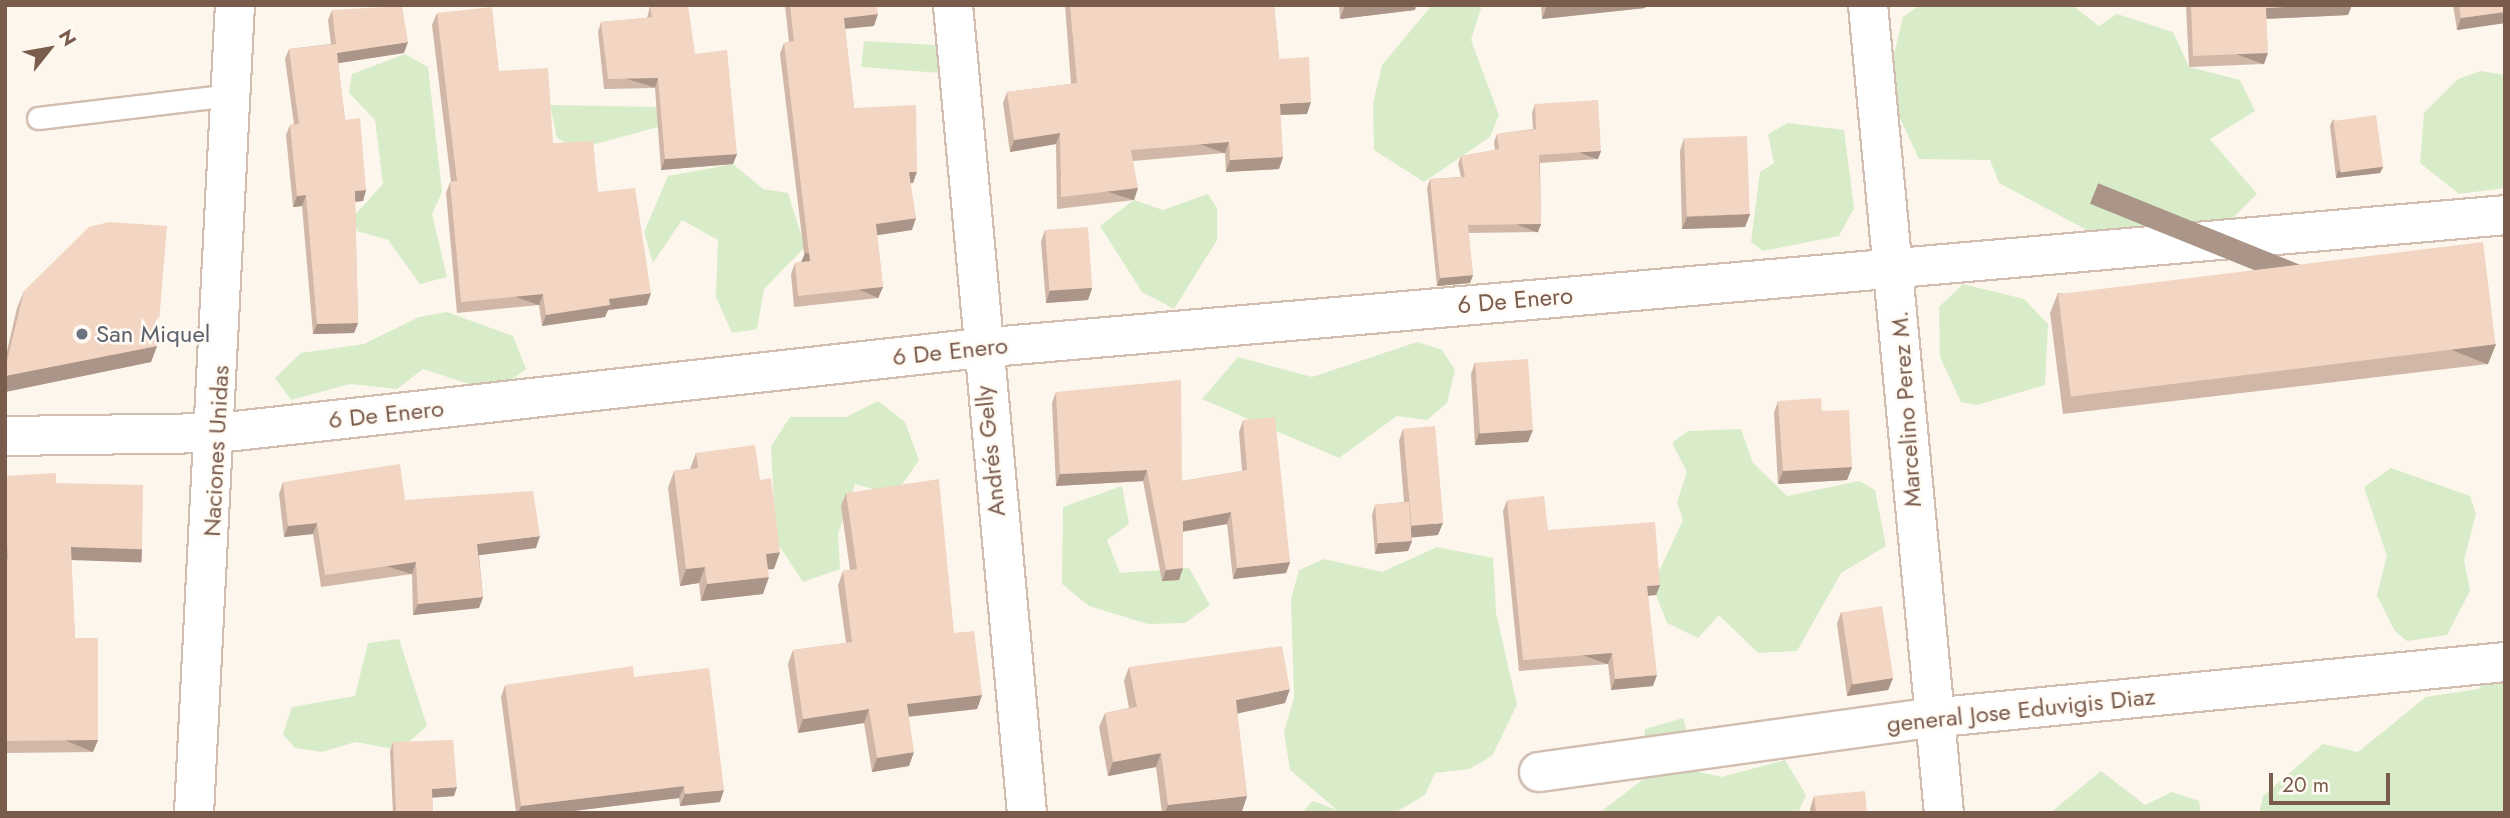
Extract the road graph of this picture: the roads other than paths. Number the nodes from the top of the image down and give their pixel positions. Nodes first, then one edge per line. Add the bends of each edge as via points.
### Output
1 (235, 5) edge
2 (953, 5) edge
3 (1868, 5) edge
4 (232, 95) junction
5 (38, 118) dead end
6 (2505, 215) edge
7 (1895, 266) junction
8 (980, 348) junction
9 (218, 433) junction
10 (5, 436) edge
11 (2505, 662) edge
12 (1930, 718) junction
13 (1539, 772) dead end
14 (194, 813) edge
15 (1027, 813) edge
16 (1944, 813) edge

1 - 4 street, Naciones Unidas
2 - 8 street, Andrés Gelly
3 - 7 street, Marcelino Perez M.
4 - 5 lane
4 - 9 street, Naciones Unidas
6 - 7 street, 6 De Enero
7 - 8 street, 6 De Enero
7 - 12 street, Marcelino Perez M.
8 - 9 street, 6 De Enero
8 - 15 street, Andrés Gelly
9 - 10 street, 6 De Enero
9 - 14 street, Naciones Unidas
11 - 12 street, general Jose Eduvigis Diaz
12 - 13 street, general Jose Eduvigis Diaz
12 - 16 street, Marcelino Perez M.

